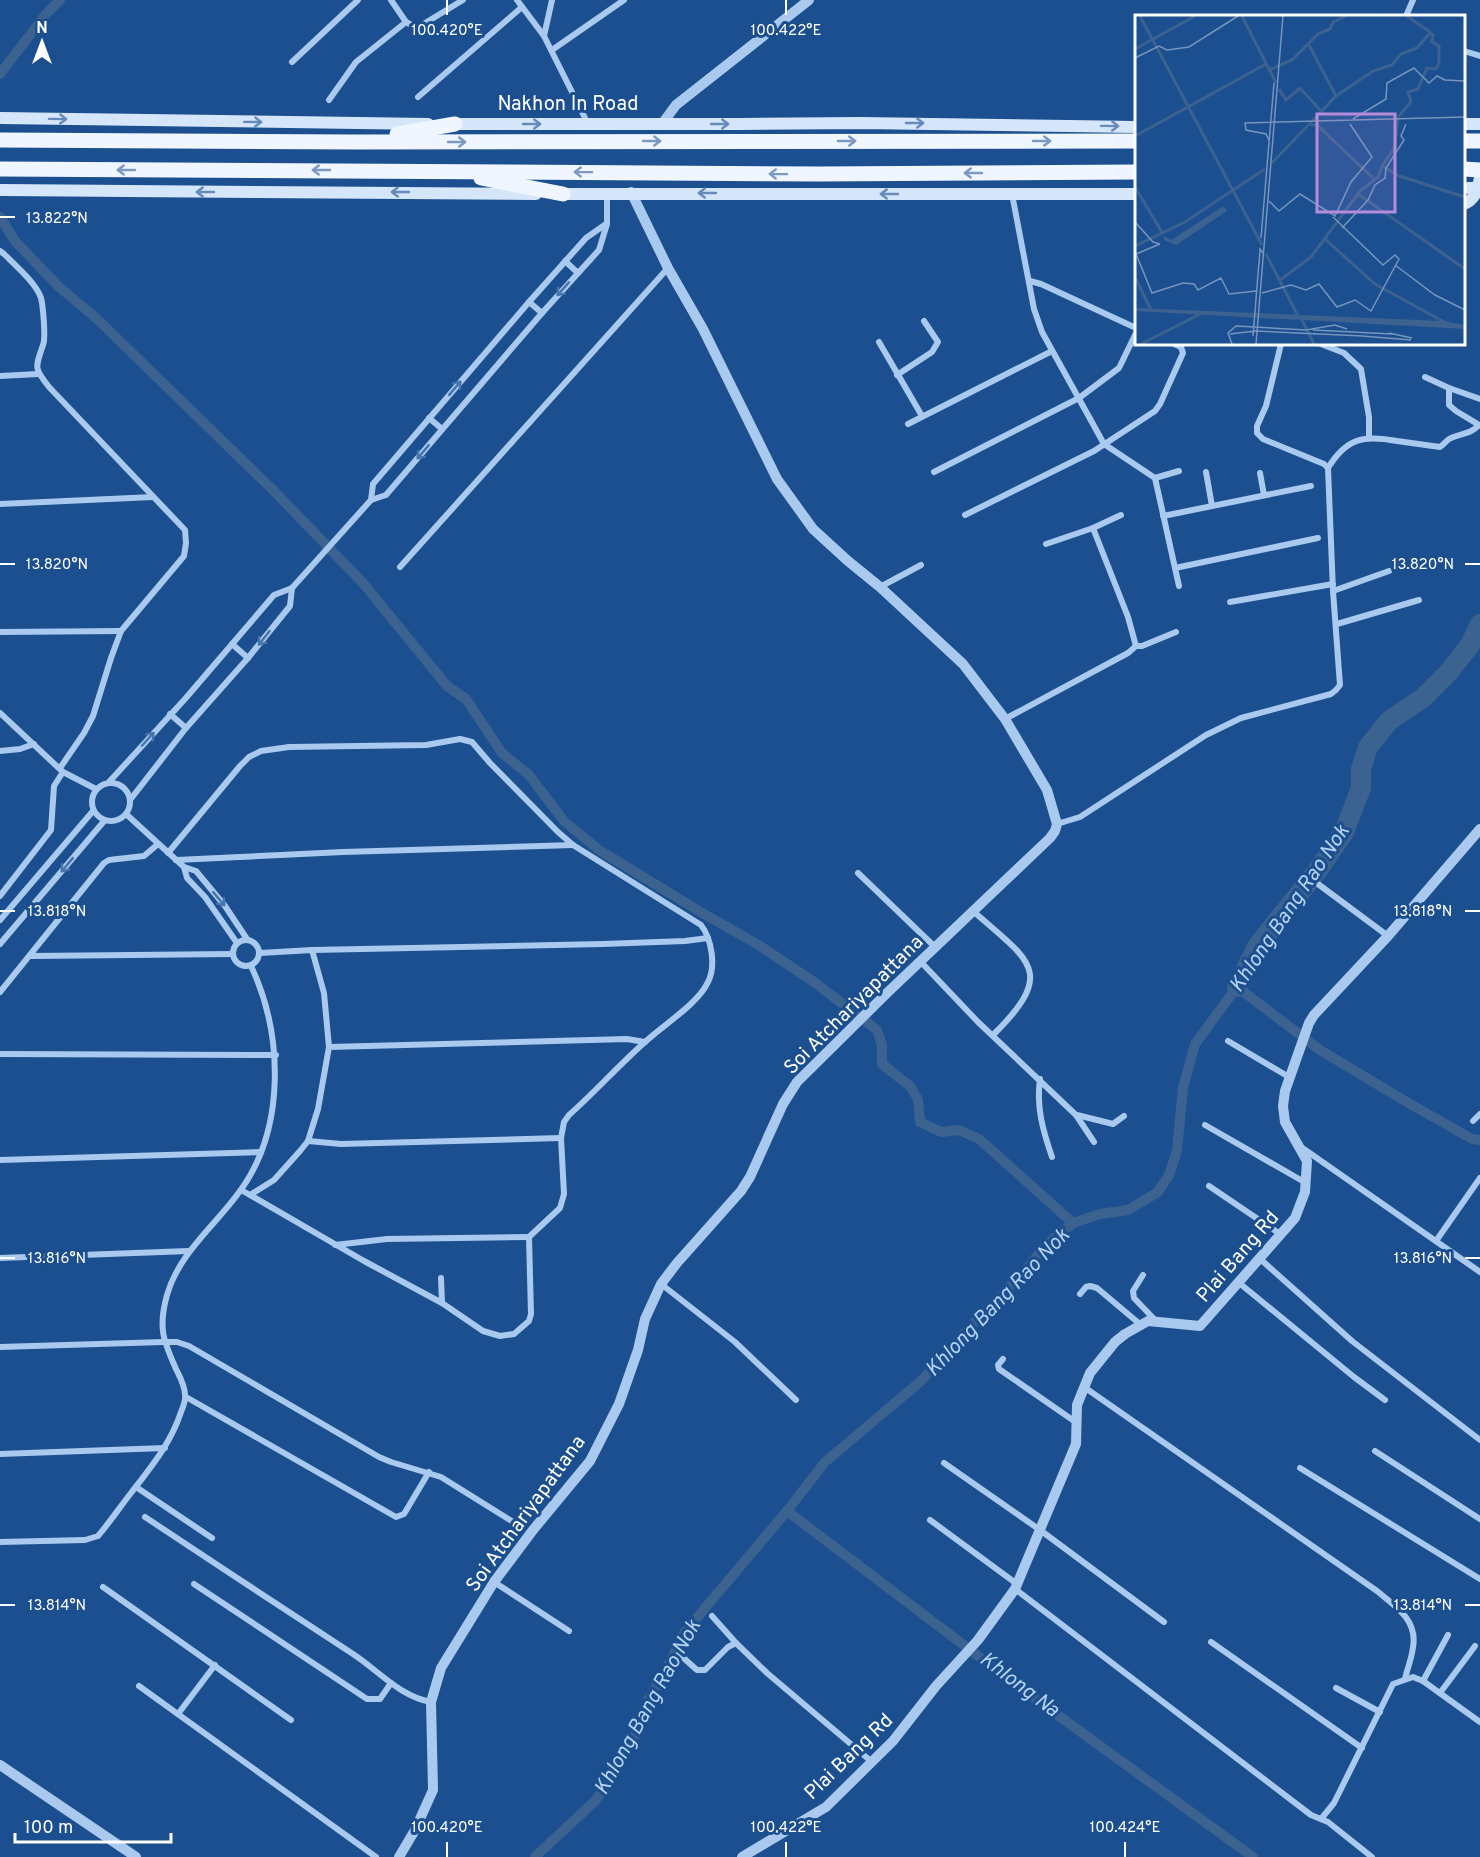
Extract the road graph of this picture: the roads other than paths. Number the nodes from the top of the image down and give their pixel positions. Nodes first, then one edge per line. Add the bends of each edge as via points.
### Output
1 (358, 0) edge
2 (391, 0) edge
3 (463, 0) edge
4 (518, 0) edge
5 (552, 0) edge
6 (624, 0) edge
7 (809, 0) edge
8 (1413, 0) edge
9 (522, 7) junction
10 (1406, 15) edge
11 (406, 22) junction
12 (544, 36) junction
13 (552, 50) junction
14 (1465, 51) edge
15 (1480, 56) edge
16 (292, 62) dead end
17 (418, 97) dead end
18 (329, 100) dead end
19 (0, 118) edge
20 (455, 124) junction
21 (588, 124) junction
22 (662, 124) junction
23 (1135, 127) edge
24 (0, 140) edge
25 (1135, 141) edge
26 (356, 142) junction
27 (0, 170) edge
28 (443, 171) junction
29 (1135, 172) edge
30 (1480, 178) edge
31 (0, 190) edge
32 (607, 192) junction
33 (631, 192) junction
34 (563, 194) junction
35 (1012, 194) junction
36 (1135, 194) edge
37 (1465, 204) edge
38 (607, 224) junction
39 (0, 251) edge
40 (565, 261) junction
41 (668, 268) junction
42 (578, 273) junction
43 (1030, 281) junction
44 (529, 302) junction
45 (542, 313) junction
46 (924, 321) dead end
47 (1135, 327) edge
48 (1135, 337) edge
49 (879, 342) dead end
50 (1176, 345) edge
51 (1281, 345) edge
52 (1324, 345) edge
53 (1052, 351) junction
54 (38, 374) junction
55 (897, 375) junction
56 (0, 376) edge
57 (1425, 377) dead end
58 (1449, 388) junction
59 (1079, 398) junction
60 (1480, 399) edge
61 (922, 416) junction
62 (429, 418) junction
63 (908, 424) dead end
64 (1480, 424) edge
65 (442, 429) junction
66 (1369, 437) junction
67 (1104, 444) junction
68 (1328, 468) junction
69 (1179, 471) dead end
70 (934, 472) dead end
71 (1206, 472) dead end
72 (1260, 473) dead end
73 (1155, 478) junction
74 (1311, 486) dead end
75 (1264, 495) junction
76 (153, 496) junction
77 (371, 500) junction
78 (0, 504) edge
79 (1212, 506) junction
80 (1121, 514) dead end
81 (965, 515) dead end
82 (1163, 516) junction
83 (1092, 528) junction
84 (1318, 538) dead end
85 (1046, 544) dead end
86 (921, 565) dead end
87 (400, 567) dead end
88 (1175, 568) junction
89 (1389, 571) dead end
90 (1179, 586) dead end
91 (879, 587) junction
92 (1333, 587) junction
93 (292, 588) junction
94 (1419, 600) dead end
95 (1230, 602) dead end
96 (1336, 624) junction
97 (121, 631) junction
98 (0, 632) edge
99 (1176, 632) dead end
100 (232, 644) junction
101 (1136, 646) junction
102 (248, 658) junction
103 (0, 713) edge
104 (170, 714) junction
105 (1005, 719) junction
106 (186, 728) junction
107 (34, 744) junction
108 (0, 751) edge
109 (61, 770) junction
110 (109, 782) junction
111 (96, 789) junction
112 (130, 800) junction
113 (93, 811) junction
114 (126, 814) junction
115 (105, 820) junction
116 (1056, 828) junction
117 (1480, 829) edge
118 (158, 844) junction
119 (573, 845) junction
120 (168, 853) junction
121 (176, 860) junction
122 (184, 867) junction
123 (858, 873) dead end
124 (1318, 884) dead end
125 (0, 896) edge
126 (973, 911) junction
127 (0, 920) edge
128 (12, 930) junction
129 (1388, 936) junction
130 (708, 938) junction
131 (247, 939) junction
132 (237, 943) junction
133 (0, 944) edge
134 (935, 947) junction
135 (312, 950) junction
136 (260, 953) junction
137 (233, 954) junction
138 (31, 956) junction
139 (920, 961) junction
140 (251, 966) junction
141 (0, 992) edge
142 (993, 1035) junction
143 (645, 1041) junction
144 (1228, 1041) dead end
145 (329, 1047) junction
146 (0, 1054) edge
147 (276, 1055) junction
148 (1289, 1077) junction
149 (1040, 1079) junction
150 (1480, 1114) edge
151 (1076, 1115) junction
152 (1124, 1116) dead end
153 (1473, 1121) dead end
154 (1205, 1125) dead end
155 (561, 1138) junction
156 (308, 1141) junction
157 (1094, 1142) dead end
158 (1298, 1145) junction
159 (261, 1152) junction
160 (1052, 1157) dead end
161 (0, 1160) edge
162 (1480, 1178) edge
163 (1305, 1183) junction
164 (1209, 1186) dead end
165 (241, 1190) junction
166 (250, 1196) junction
167 (1280, 1234) junction
168 (529, 1237) junction
169 (1436, 1240) junction
170 (334, 1245) junction
171 (189, 1251) junction
172 (0, 1258) edge
173 (1259, 1258) junction
174 (1479, 1268) edge
175 (1143, 1275) dead end
176 (441, 1278) dead end
177 (1238, 1282) junction
178 (661, 1284) junction
179 (1080, 1294) dead end
180 (442, 1303) junction
181 (1156, 1321) junction
182 (1141, 1325) junction
183 (164, 1342) junction
184 (0, 1347) edge
185 (1002, 1359) dead end
186 (1084, 1387) junction
187 (186, 1397) junction
188 (796, 1400) dead end
189 (1385, 1400) dead end
190 (1077, 1423) junction
191 (1480, 1440) edge
192 (165, 1448) junction
193 (1376, 1451) dead end
194 (0, 1454) edge
195 (944, 1463) dead end
196 (1300, 1468) dead end
197 (429, 1472) junction
198 (136, 1487) junction
199 (145, 1518) dead end
200 (1480, 1519) edge
201 (930, 1520) dead end
202 (518, 1525) dead end
203 (1040, 1530) junction
204 (212, 1538) dead end
205 (0, 1542) edge
206 (1480, 1579) edge
207 (494, 1582) junction
208 (194, 1584) dead end
209 (1016, 1586) junction
210 (103, 1587) dead end
211 (712, 1616) dead end
212 (1164, 1622) dead end
213 (569, 1630) dead end
214 (1448, 1635) dead end
215 (736, 1642) junction
216 (1211, 1642) dead end
217 (1475, 1646) dead end
218 (679, 1654) dead end
219 (215, 1665) junction
220 (1405, 1679) junction
221 (1423, 1681) junction
222 (391, 1683) junction
223 (139, 1686) dead end
224 (1336, 1688) dead end
225 (1440, 1693) junction
226 (431, 1702) junction
227 (1380, 1712) junction
228 (178, 1714) junction
229 (291, 1720) dead end
230 (1480, 1722) edge
231 (1362, 1748) junction
232 (872, 1762) junction
233 (0, 1765) edge
234 (1321, 1819) junction
235 (136, 1857) edge
236 (376, 1857) edge
237 (399, 1857) edge
238 (742, 1857) edge
239 (1372, 1857) edge

1 - 16 street
2 - 11 street
3 - 11 street via 419,27
4 - 9 street
5 - 12 street
6 - 13 street
7 - 22 street via 676,105
8 - 10 street
9 - 12 street
9 - 17 street
11 - 18 street via 356,62
12 - 13 street
13 - 21 street
14 - 15 street
19 -> 20 main road, Nakhon In Road
20 -> 21 main road, Nakhon In Road
20 - 26 main road
21 - 22 main road, Nakhon In Road
22 -> 23 main road, Nakhon In Road
24 - 26 main road, Nakhon In Road
26 -> 25 main road, Nakhon In Road
28 -> 27 main road
29 -> 28 main road
28 - 34 main road
30 - 37 main road via 1472,201
34 -> 31 main road
32 - 33 main road
32 - 34 main road
32 - 38 street
35 -> 33 main road
33 - 41 street
35 - 36 main road
35 - 43 street
38 - 40 street via 586,238
38 - 42 street via 599,250
39 - 54 street via 41,298 44,340 36,364
40 - 42 street
40 - 44 street
41 - 87 street
41 - 91 street via 703,329 777,479 813,529
42 -> 45 street
43 - 47 street
43 - 53 street via 1034,309
44 - 45 street
62 -> 44 street
45 - 65 street
46 - 55 street via 938,342 936,347
48 - 59 street via 1119,368
49 - 55 street
50 - 67 street via 1183,353 1155,411
51 - 68 street via 1257,433
52 - 66 street via 1344,353 1361,369
53 - 59 street
53 - 61 street
54 - 56 street
54 - 76 street
55 - 61 street
57 - 58 street
58 - 60 street
58 - 64 street via 1451,408
59 - 67 street
59 - 70 street
61 - 63 street
62 - 65 street
62 - 77 street via 373,484
64 - 66 street via 1440,447
65 -> 77 street via 386,495
66 - 68 street via 1350,444
67 - 73 street
67 - 81 street
68 - 92 street
69 - 73 street
71 - 79 street
72 - 75 street
73 - 82 street
74 - 75 street
75 - 79 street
76 - 78 street
76 - 97 street via 185,530 184,556
77 - 93 street
79 - 82 street
80 - 83 street
82 - 88 street
83 - 85 street
83 - 101 street
84 - 88 street
86 - 91 street
88 - 90 street
89 - 92 street
91 - 105 street via 963,664
92 - 95 street
92 - 96 street
93 - 100 street via 274,595
93 -> 102 street via 290,606
94 - 96 street
96 - 116 street via 1340,685 1331,694 1241,718 1206,735 1080,817
97 - 98 street
97 - 109 street via 93,716
99 - 101 street
100 - 102 street
100 - 104 street
101 - 105 street
102 - 106 street
103 - 107 street
104 - 106 street
110 -> 104 street
105 - 116 street via 1047,790
106 - 112 street
107 - 108 street
107 - 109 street
109 - 111 street
109 - 125 street via 54,786 51,831
110 - 111 street
110 - 112 street via 123,787
111 - 113 street via 91,803
112 - 114 street
113 - 115 street
113 - 127 street
114 - 115 street via 120,819
114 - 118 street
115 -> 128 street
116 - 126 street, Soi Atchariyapattana
117 - 129 street, Plai Bang Rd
118 - 120 street
118 - 138 street via 144,856 104,863
119 - 120 street via 472,742 460,740 426,745 261,751 240,766
119 - 121 street
119 - 130 street via 701,925
120 - 121 street
121 - 122 street
122 -> 131 street via 196,871
122 - 132 street via 188,878
123 - 134 street
124 - 129 street
126 - 134 street, Soi Atchariyapattana
126 - 142 street via 1017,950 1030,970 1028,993 1013,1016
127 - 128 street
128 - 133 street
129 - 148 street, Plai Bang Rd via 1314,1015
130 - 135 street
130 - 143 street via 712,964 704,990
131 - 132 street
131 - 136 street via 257,944
132 - 137 street
134 - 139 street, Soi Atchariyapattana
135 - 136 street
135 - 145 street via 324,993
136 - 140 street
137 - 138 street
137 - 140 street via 240,965
138 - 141 street
139 - 142 street
139 - 178 street, Soi Atchariyapattana via 793,1088 741,1191
140 - 147 street via 262,988
142 - 149 street
143 - 145 street
143 - 155 street via 569,1115
144 - 148 street
145 - 156 street
146 - 147 street
147 - 159 street via 274,1101
148 - 158 street, Plai Bang Rd via 1284,1115
149 - 151 street
149 - 160 street via 1040,1118
150 - 153 street
151 - 152 street via 1113,1124
151 - 157 street
154 - 163 street
155 - 156 street via 341,1144
155 - 168 street via 564,1194 560,1208
156 - 166 street via 274,1180
158 - 163 street, Plai Bang Rd via 1307,1161
158 - 169 street
159 - 161 street
159 - 165 street
162 - 169 street
163 - 167 street, Plai Bang Rd via 1295,1218
164 - 167 street
165 - 166 street
165 - 171 street
166 - 170 street
167 - 173 street, Plai Bang Rd
168 - 170 street via 387,1239
168 - 180 street via 531,1314 529,1321 514,1334 500,1336 483,1331
169 - 174 street
170 - 180 street
171 - 172 street
171 - 183 street via 167,1295
173 - 177 street, Plai Bang Rd
173 - 191 street via 1352,1341
175 - 181 street via 1133,1291 1134,1298
176 - 180 street
177 - 181 street, Plai Bang Rd via 1200,1326
177 - 189 street
178 - 188 street via 735,1342
178 - 207 street, Soi Atchariyapattana via 645,1319 619,1404 590,1461
179 - 182 street via 1086,1287 1096,1288
181 - 182 street, Plai Bang Rd
182 - 186 street, Plai Bang Rd via 1115,1342 1090,1373
183 - 184 street
183 - 187 street
183 - 197 street via 189,1346 379,1457
185 - 190 street via 999,1369
186 - 190 street, Plai Bang Rd via 1077,1405
186 - 220 street via 1403,1613 1414,1633
187 - 192 street
187 - 197 street via 396,1517 404,1514
190 - 203 street, Plai Bang Rd via 1076,1444
192 - 194 street
192 - 198 street
193 - 200 street
195 - 203 street
196 - 206 street
197 - 202 street
198 - 204 street
198 - 205 street via 94,1538
199 - 222 street
201 - 209 street
203 - 209 street, Plai Bang Rd
203 - 212 street
207 - 213 street
207 - 226 street, Soi Atchariyapattana via 441,1668
208 - 222 street via 367,1699 380,1699
209 - 232 street, Plai Bang Rd via 978,1640
209 - 234 street
210 - 219 street
211 - 215 street
214 - 221 street
215 - 218 street via 705,1670 697,1670
215 - 232 street
216 - 231 street
217 - 225 street
219 - 228 street
219 - 229 street
220 - 221 street
220 - 227 street via 1394,1684
221 - 225 street
222 - 226 street
223 - 228 street
224 - 227 street
225 - 230 street
226 - 237 street, Soi Atchariyapattana via 433,1790
227 - 231 street
228 - 236 street
231 - 234 street via 1334,1803
232 - 238 street, Plai Bang Rd via 826,1807
233 - 235 street
234 - 239 street

